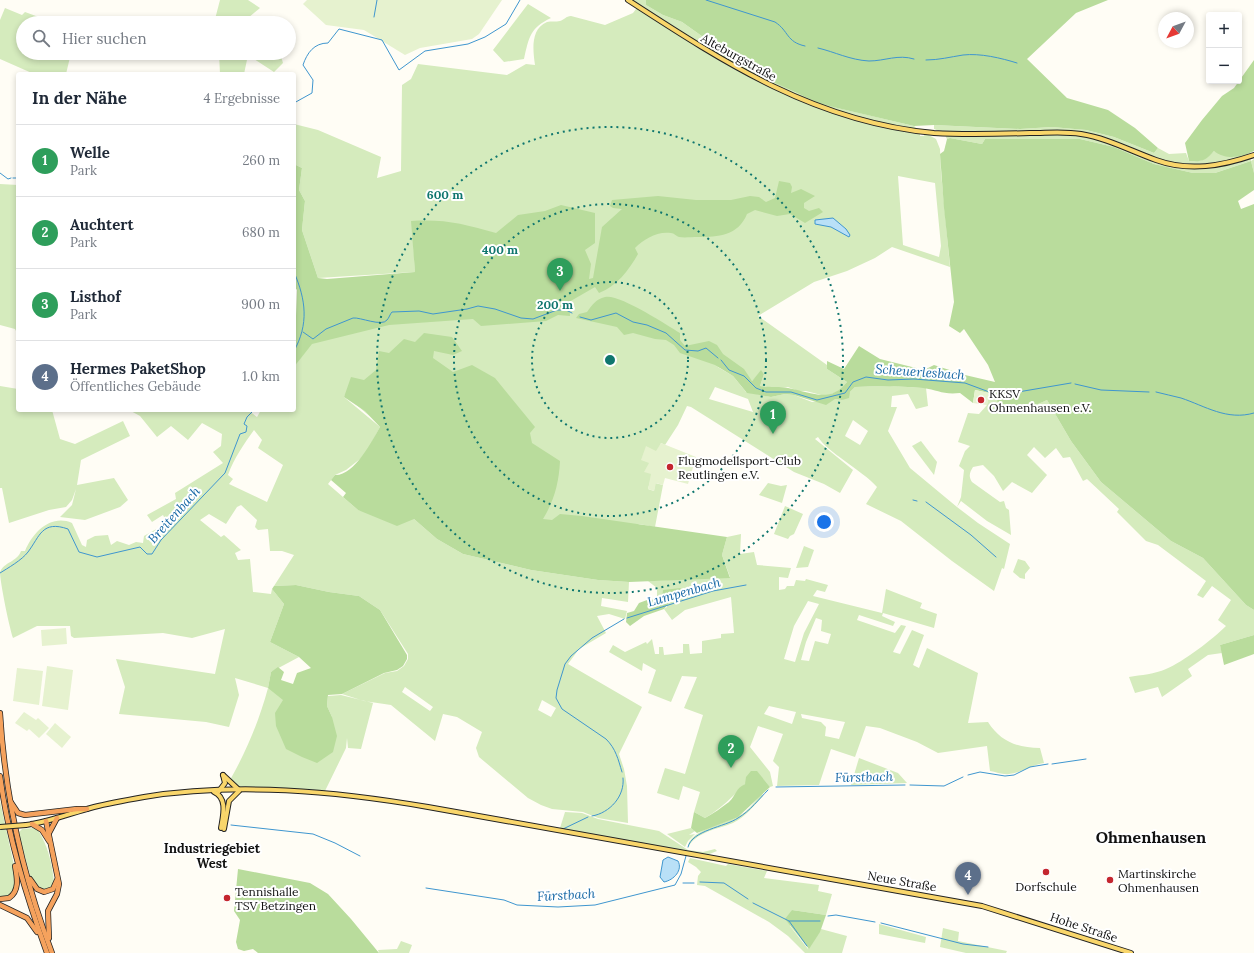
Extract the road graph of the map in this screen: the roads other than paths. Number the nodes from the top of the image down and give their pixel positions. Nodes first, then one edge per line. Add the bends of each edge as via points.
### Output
1 (628, 0) edge
2 (1254, 155) edge
3 (0, 713) edge
4 (0, 776) edge
5 (239, 790) junction
6 (212, 791) junction
7 (219, 791) junction
8 (8, 796) junction
9 (87, 809) junction
10 (57, 818) junction
11 (46, 821) junction
12 (32, 824) junction
13 (0, 827) edge
14 (49, 834) junction
15 (50, 845) junction
16 (15, 858) junction
17 (23, 865) junction
18 (58, 876) junction
19 (0, 899) edge
20 (0, 904) edge
21 (1031, 920) joint
22 (44, 943) junction
23 (49, 946) junction
24 (47, 953) edge
25 (52, 953) edge
26 (1131, 953) edge

1 - 2 main road, Alteburgstraße via 698,46 754,78 804,101 848,116 933,133 1080,134 1184,167 1229,163
3 - 8 highway via 2,755
4 - 16 highway
5 - 6 main road via 229,801 223,828 223,802 220,795
5 - 7 main road, Neue Straße
5 - 7 main road via 223,774 225,783
5 - 21 main road, Neue Straße via 318,793 394,802 982,906
6 - 7 main road, Neue Straße
6 - 9 main road, Neue Straße via 144,797
8 - 9 highway via 16,810 24,815
8 - 17 highway
9 - 10 main road, Neue Straße
10 - 11 main road, Neue Straße
10 - 14 highway
11 - 12 main road, Neue Straße
11 - 14 highway
12 - 13 main road, Neue Straße, bridge
12 - 15 highway via 44,833
14 - 15 highway
15 - 18 highway
16 - 19 highway via 16,891 9,898
16 - 22 highway
17 - 18 highway via 32,884 39,891 47,892 53,889
17 - 23 highway
18 - 23 highway via 57,894 47,916
20 - 22 highway via 27,918
21 - 26 main road, Hohe Straße
22 - 24 highway
23 - 25 highway

